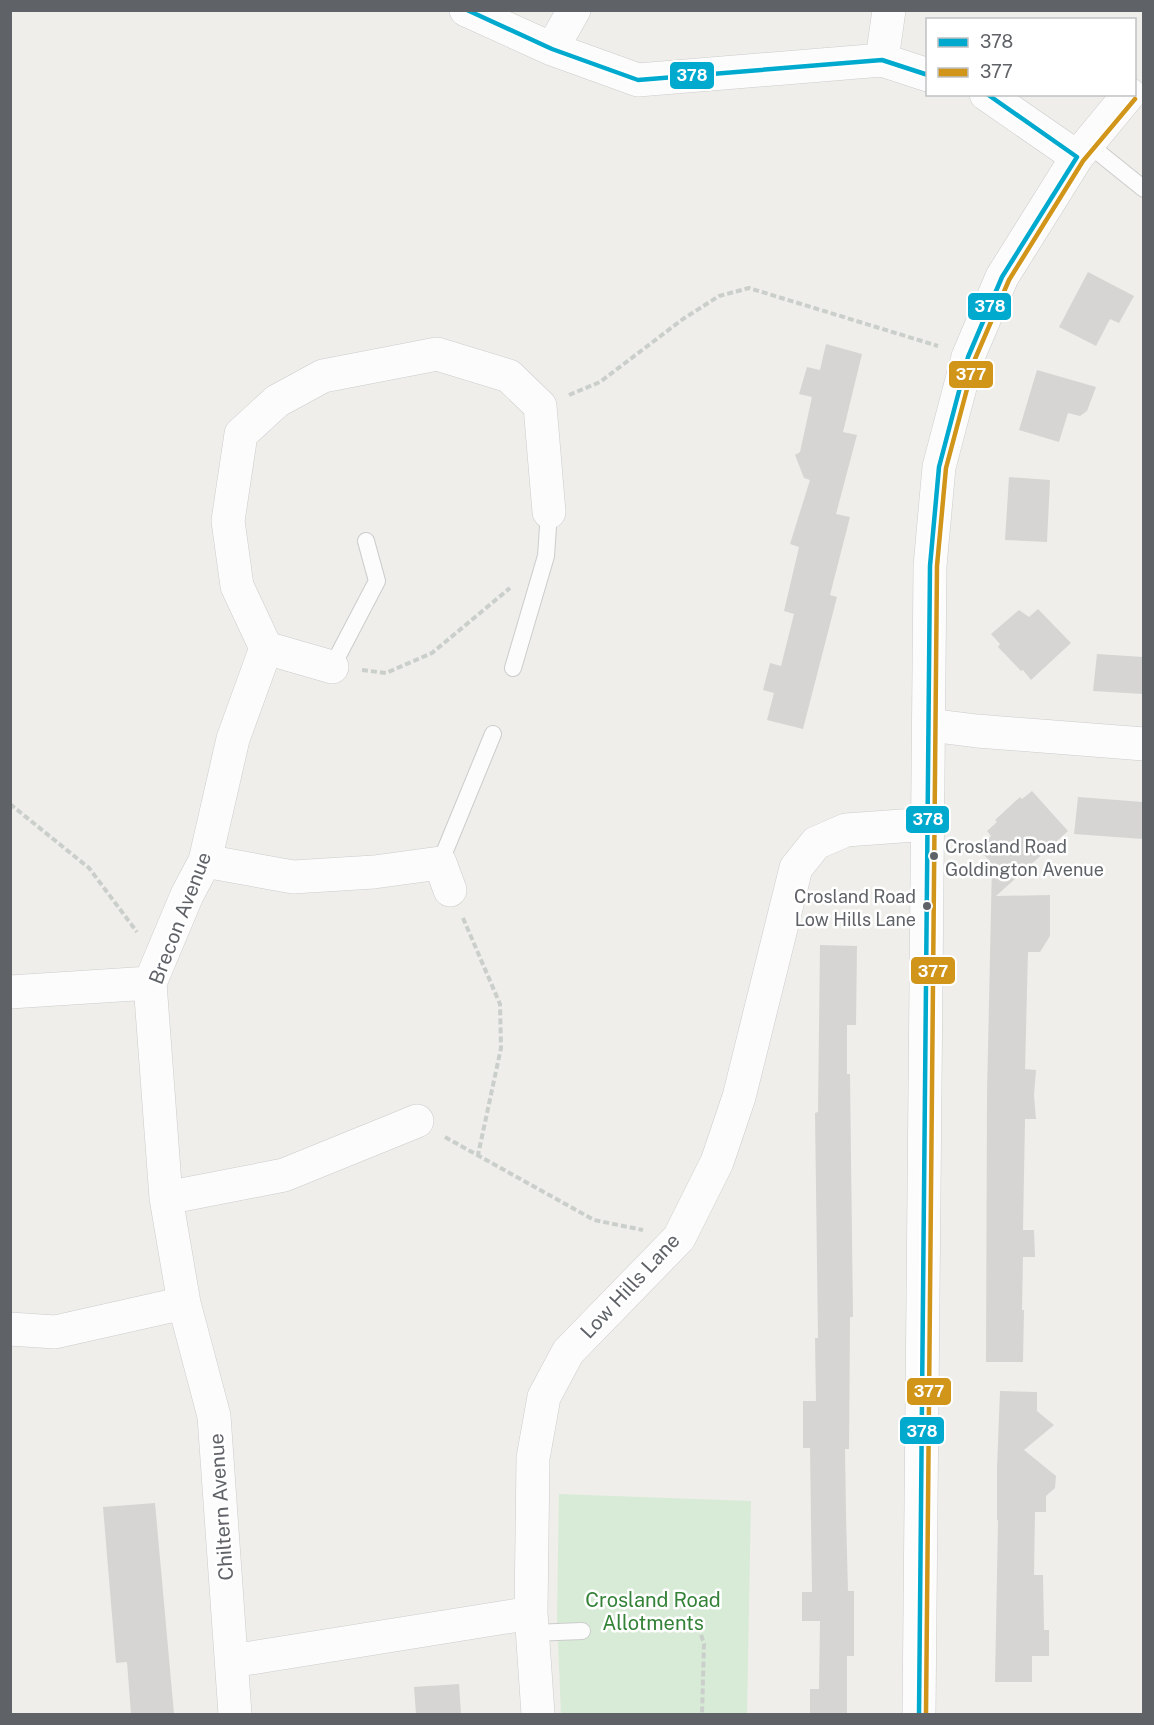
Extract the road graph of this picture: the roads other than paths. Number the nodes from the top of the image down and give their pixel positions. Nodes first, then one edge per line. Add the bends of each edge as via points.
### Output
1 (466, 10) edge
2 (574, 10) edge
3 (888, 10) edge
4 (552, 49) junction
5 (882, 60) junction
6 (926, 75) edge
7 (989, 96) edge
8 (1127, 96) edge
9 (1082, 150) junction
10 (1143, 189) edge
11 (549, 512) joint
12 (366, 541) dead end
13 (266, 648) junction
14 (332, 667) joint
15 (513, 669) dead end
16 (929, 725) junction
17 (494, 734) dead end
18 (1143, 744) edge
19 (928, 824) junction
20 (205, 861) junction
21 (445, 877) joint
22 (155, 972) junction
23 (10, 992) edge
24 (417, 1121) road end
25 (166, 1198) junction
26 (184, 1303) junction
27 (10, 1329) edge
28 (532, 1623) junction
29 (582, 1631) road end
30 (232, 1661) junction
31 (235, 1714) edge
32 (538, 1714) edge
33 (919, 1714) edge

1 - 4 street
2 - 4 street
3 - 5 street
4 - 5 street via 638,80
5 - 6 street
7 - 9 street
8 - 9 street
9 - 10 lane
9 - 16 street via 1002,278 968,357 939,467 930,566
11 - 13 street via 540,406 509,376 437,354 323,376 278,401 242,434 228,521 237,586
11 - 15 lane via 546,556
12 - 14 lane via 377,581
13 - 14 street
13 - 20 street, Brecon Avenue via 232,739
16 - 18 street
16 - 19 street
17 - 21 lane
19 - 28 street, Low Hills Lane via 846,830 816,843 796,868 739,1097 717,1162 679,1238 568,1352 544,1397 533,1458
19 - 33 street
20 - 21 street via 293,877 374,872
20 - 22 street, Brecon Avenue
22 - 23 street
22 - 25 street, Brecon Avenue
24 - 25 street via 284,1175
25 - 26 street, Brecon Avenue
26 - 27 street via 55,1332
26 - 30 street, Chiltern Avenue via 214,1416
28 - 29 lane
28 - 30 street
28 - 32 street, Low Hills Lane
30 - 31 street, Chiltern Avenue

